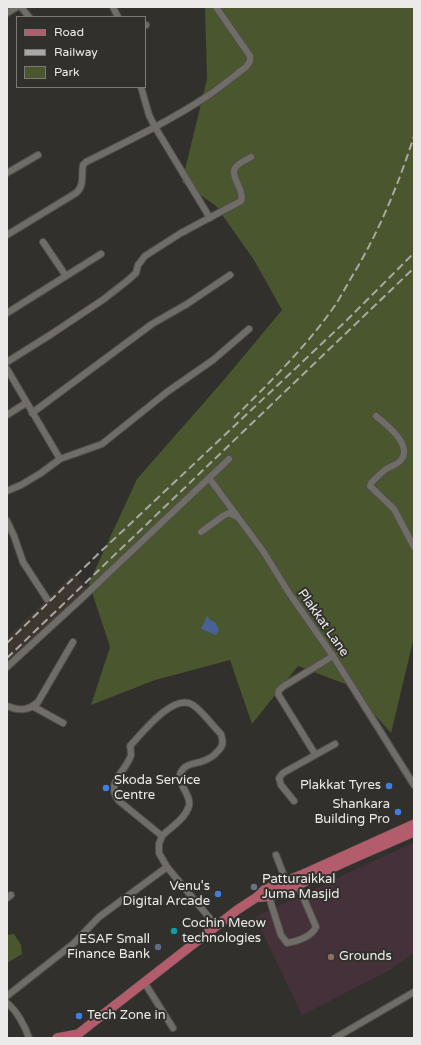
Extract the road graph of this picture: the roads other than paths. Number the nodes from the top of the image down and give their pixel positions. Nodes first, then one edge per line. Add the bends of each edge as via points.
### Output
1 (16, 7) edge
2 (21, 7) edge
3 (113, 7) edge
4 (216, 7) edge
5 (7, 13) edge
6 (28, 16) edge
7 (118, 16) edge
8 (141, 88) edge
9 (155, 127) junction
10 (38, 155) dead end
11 (251, 157) dead end
12 (7, 173) edge
13 (210, 218) junction
14 (7, 235) edge
15 (43, 242) dead end
16 (101, 254) dead end
17 (230, 275) dead end
18 (66, 276) junction
19 (7, 313) edge
20 (249, 329) dead end
21 (7, 362) edge
22 (7, 369) edge
23 (26, 403) junction
24 (32, 413) junction
25 (7, 415) edge
26 (376, 416) dead end
27 (60, 459) junction
28 (229, 459) dead end
29 (209, 478) junction
30 (7, 491) edge
31 (238, 518) junction
32 (7, 521) edge
33 (201, 532) dead end
34 (414, 545) edge
35 (46, 598) dead end
36 (73, 642) dead end
37 (333, 656) junction
38 (7, 667) edge
39 (7, 706) edge
40 (34, 706) junction
41 (63, 723) dead end
42 (335, 744) dead end
43 (315, 754) junction
44 (414, 784) edge
45 (294, 801) dead end
46 (414, 824) edge
47 (414, 832) edge
48 (162, 836) junction
49 (276, 855) dead end
50 (167, 867) junction
51 (286, 881) junction
52 (298, 885) junction
53 (268, 896) junction
54 (257, 897) junction
55 (217, 927) junction
56 (144, 982) junction
57 (414, 992) edge
58 (7, 996) edge
59 (7, 1003) edge
60 (173, 1028) dead end
61 (80, 1036) edge
62 (29, 1038) edge
63 (57, 1038) edge
64 (335, 1038) edge

1 - 5 street
2 - 6 street
3 - 7 street
4 - 9 street via 246,49 250,61 246,67 210,94
8 - 9 street
9 - 13 street
9 - 14 street via 86,162 83,165 80,189 76,193
10 - 12 street
11 - 13 street via 234,168 242,193 241,201
13 - 21 street via 145,256 136,273 121,286 50,336
15 - 18 street
16 - 18 street
17 - 24 street via 152,324
18 - 19 street
20 - 27 street via 213,360 167,392 102,444
22 - 23 street
23 - 24 street
23 - 25 street
24 - 27 street
26 - 34 street via 397,435 403,446 403,456 400,462 386,469 370,486 394,509
27 - 30 street via 36,476
28 - 29 street
29 - 31 street, Plakkat Lane
29 - 38 street
31 - 33 street via 230,513
31 - 37 street, Plakkat Lane
32 - 35 street via 23,562
36 - 40 street
37 - 43 street via 284,686 278,694
37 - 44 street, Plakkat Lane
39 - 40 street via 22,710
40 - 41 street
42 - 43 street
43 - 45 street via 279,778 281,785
46 - 51 main road
47 - 52 main road
48 - 48 street via 119,801 114,795 115,782 131,755 130,746 146,729 171,706 180,702 192,704 221,734 222,746 212,757 203,762 193,763 180,773 179,780 189,804 181,818
48 - 50 street via 159,853
49 - 51 street
50 - 55 street
50 - 58 street via 99,917 73,944
51 - 54 main road via 264,890
52 - 53 main road
52 - 53 street via 316,927 314,932 294,942 288,943 281,935
53 - 54 main road
54 - 55 main road
55 - 56 main road
56 - 60 street
56 - 61 main road
57 - 64 street
59 - 62 street via 17,1014
61 - 63 main road

